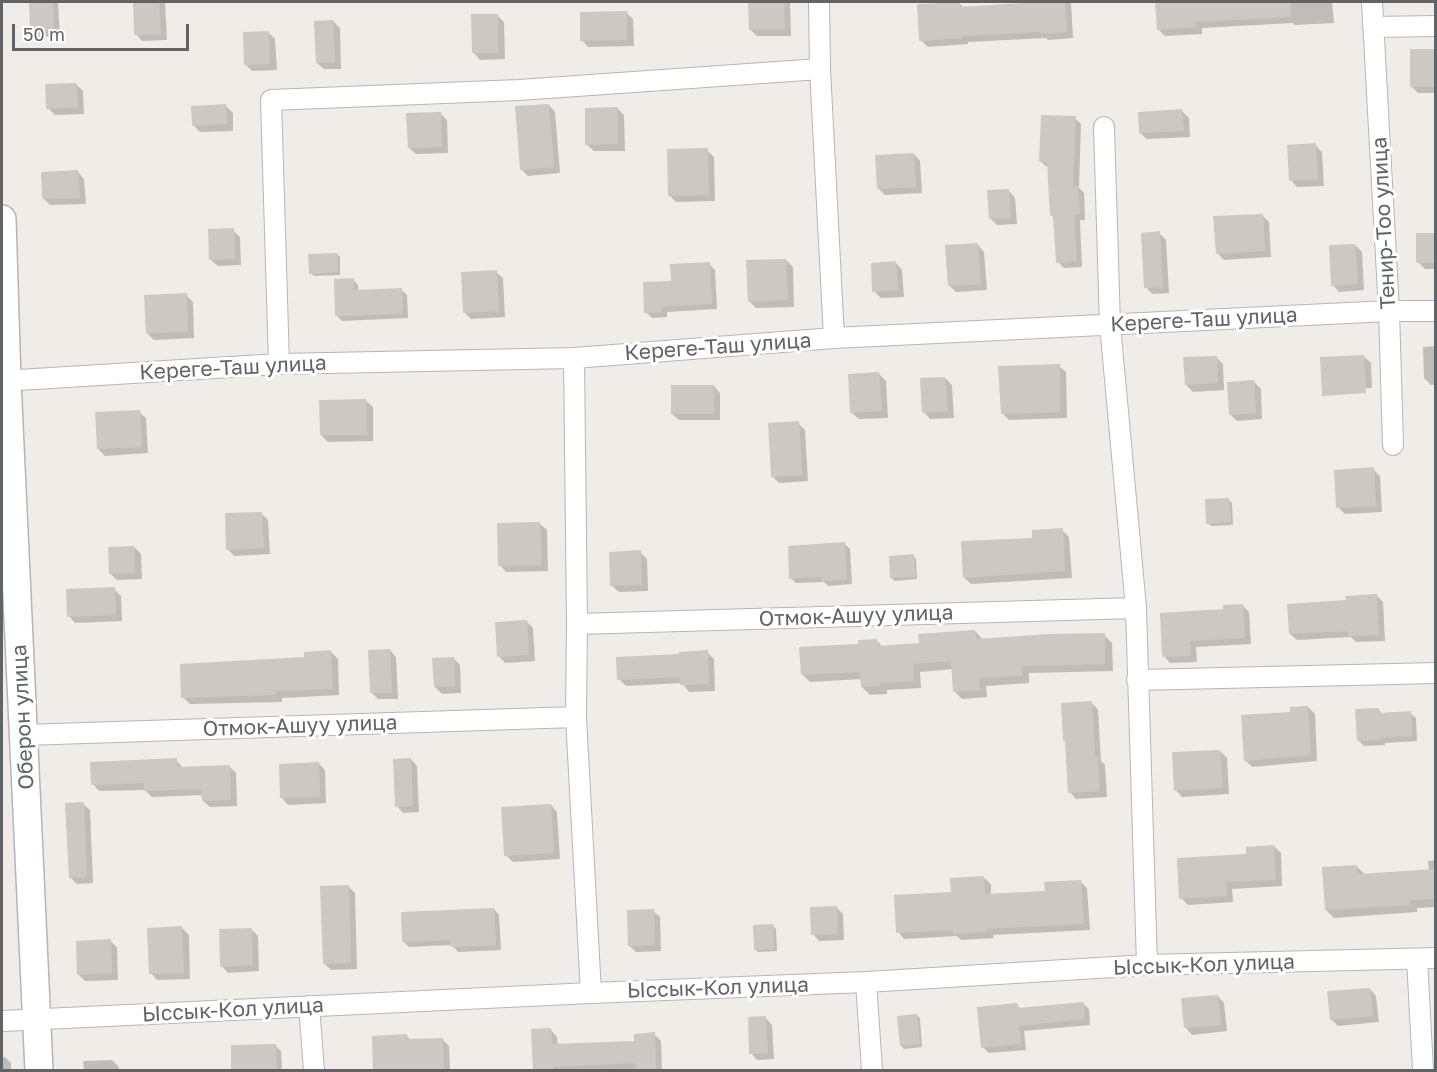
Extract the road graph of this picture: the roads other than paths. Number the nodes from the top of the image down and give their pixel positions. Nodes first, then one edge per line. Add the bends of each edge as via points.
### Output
1 (819, 2) edge
2 (1372, 2) edge
3 (1436, 26) edge
4 (1373, 27) junction
5 (820, 69) junction
6 (1104, 127) dead end
7 (2, 219) edge
8 (1389, 311) junction
9 (1436, 311) edge
10 (1110, 325) junction
11 (834, 338) junction
12 (574, 358) junction
13 (279, 364) junction
14 (4, 381) edge
15 (1393, 445) dead end
16 (1136, 608) junction
17 (577, 624) junction
18 (1436, 673) edge
19 (1137, 680) junction
20 (576, 717) junction
21 (24, 735) junction
22 (1426, 959) edge
23 (1147, 965) junction
24 (866, 982) junction
25 (591, 993) junction
26 (309, 1006) junction
27 (36, 1019) junction
28 (2, 1021) edge
29 (39, 1071) edge
30 (314, 1071) edge
31 (872, 1071) edge
32 (1423, 1071) edge

1 - 5 street
2 - 4 street, Тенир-Тоо улица
3 - 4 street
4 - 8 street, Тенир-Тоо улица
5 - 11 street
5 - 13 street via 519,90 271,100
6 - 10 street
7 - 14 street, Оберон улица
8 - 9 street, Кереге-Таш улица
8 - 10 street, Кереге-Таш улица
8 - 15 street, Тенир-Тоо улица
10 - 11 street, Кереге-Таш улица
10 - 16 street
11 - 12 street, Кереге-Таш улица
12 - 13 street, Кереге-Таш улица
12 - 17 street
13 - 14 street, Кереге-Таш улица
14 - 21 street, Оберон улица
16 - 17 street, Отмок-Ашуу улица
16 - 19 street
17 - 20 street
18 - 19 street
19 - 23 street
20 - 21 street, Отмок-Ашуу улица
20 - 25 street
21 - 27 street, Оберон улица
22 - 23 street, Ыссык-Кол улица
22 - 32 street
23 - 24 street, Ыссык-Кол улица
24 - 25 street, Ыссык-Кол улица
24 - 31 street
25 - 26 street, Ыссык-Кол улица
26 - 27 street, Ыссык-Кол улица
26 - 30 street
27 - 28 street, Ыссык-Кол улица
27 - 29 street, Оберон улица

